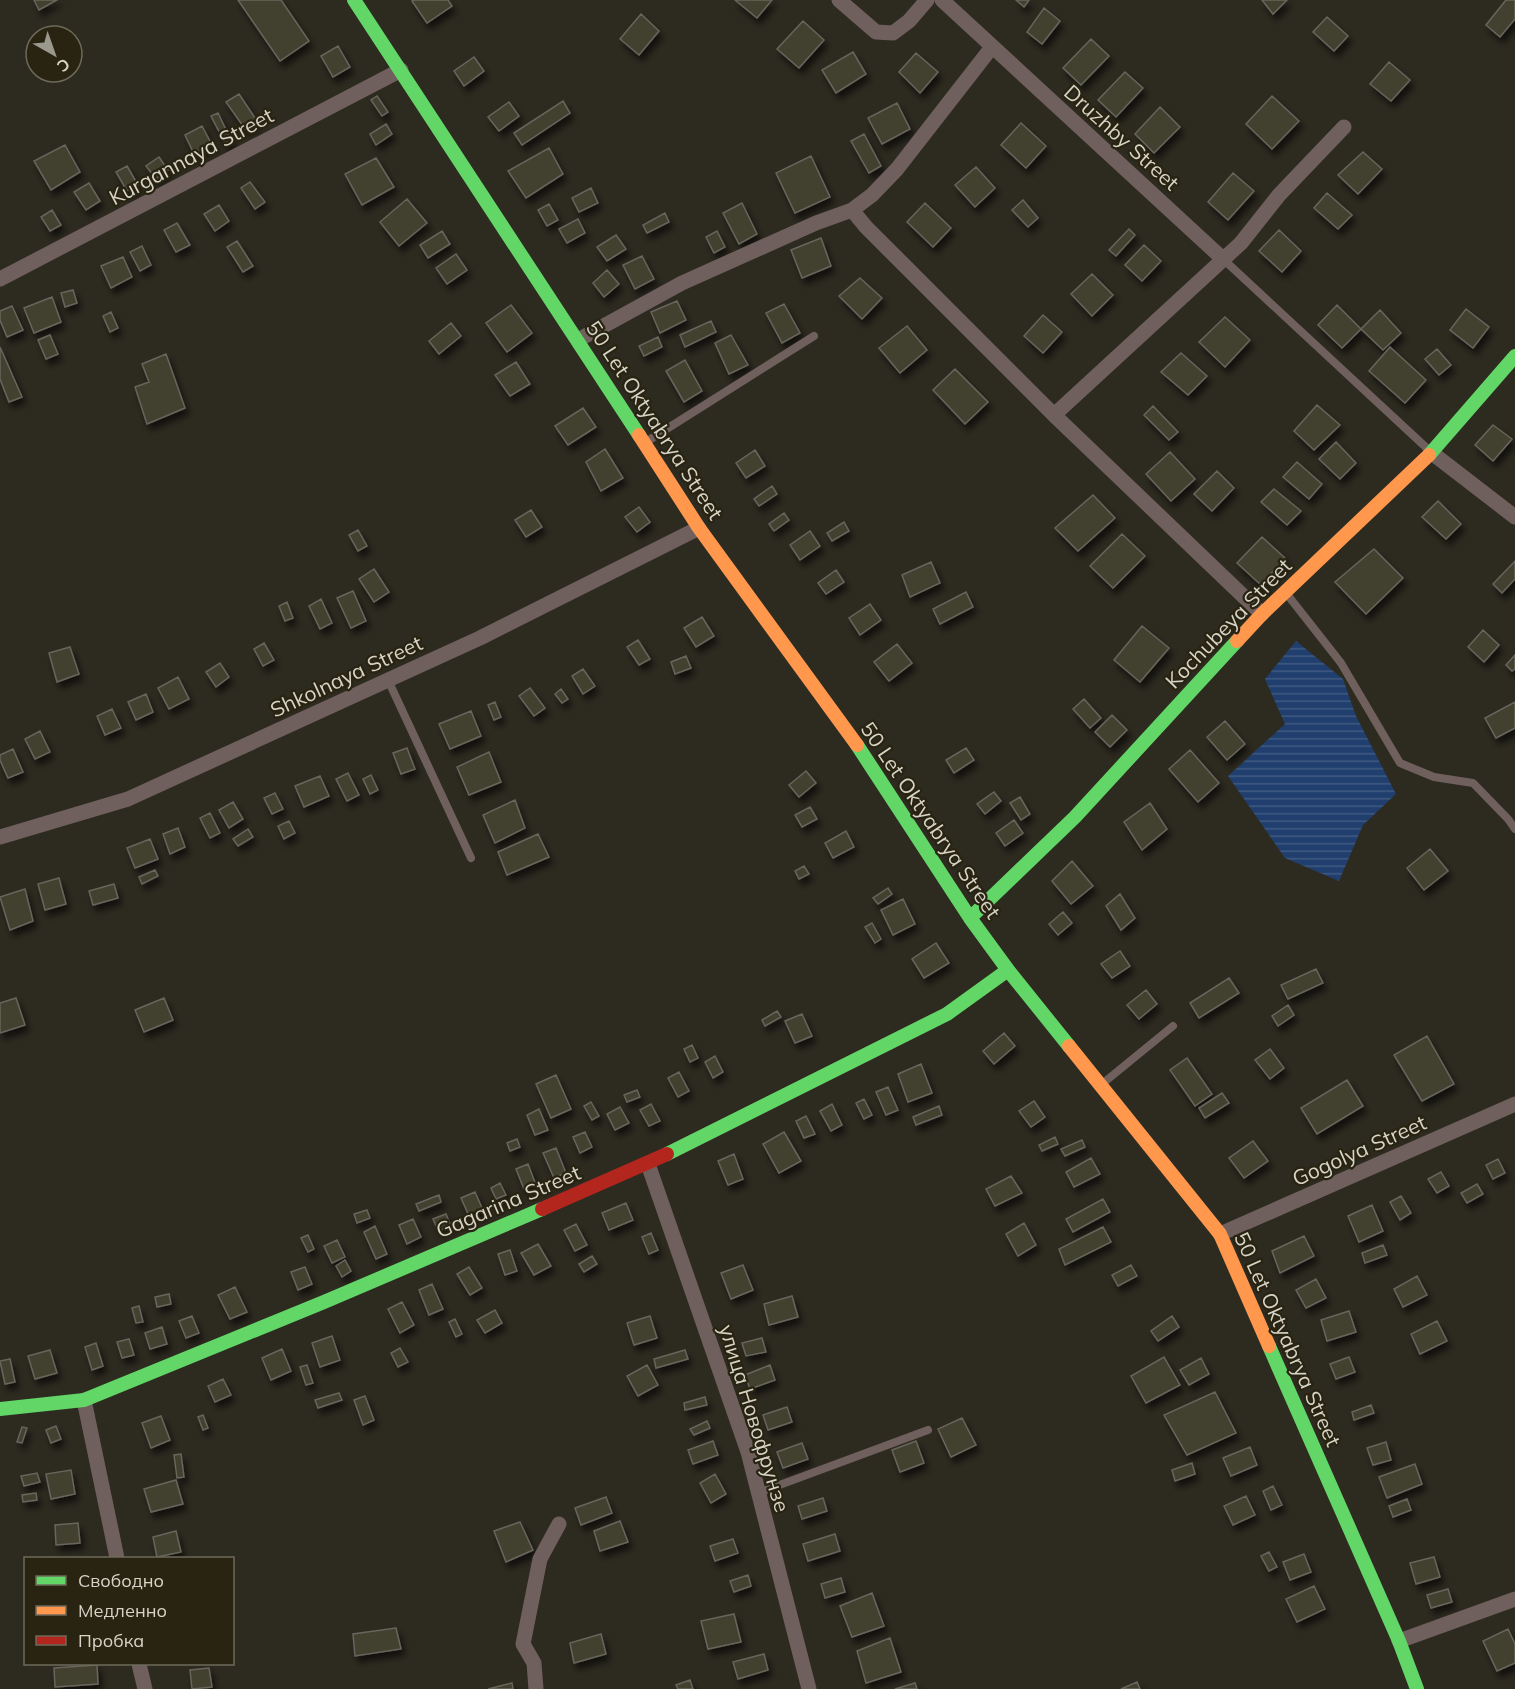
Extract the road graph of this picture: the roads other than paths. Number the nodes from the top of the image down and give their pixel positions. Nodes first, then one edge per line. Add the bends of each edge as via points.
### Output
1 (354, 0) edge
2 (839, 0) edge
3 (927, 0) edge
4 (942, 0) edge
5 (992, 47) junction
6 (401, 70) junction
7 (1344, 127) dead end
8 (852, 210) junction
9 (1224, 259) junction
10 (0, 279) edge
11 (814, 336) dead end
12 (578, 339) junction
13 (1515, 356) edge
14 (1054, 415) junction
15 (645, 443) junction
16 (1432, 453) junction
17 (1515, 517) edge
18 (699, 528) junction
19 (1285, 592) junction
20 (1262, 614) junction
21 (388, 680) junction
22 (1515, 829) edge
23 (0, 837) edge
24 (471, 858) dead end
25 (970, 918) junction
26 (1008, 970) junction
27 (1173, 1026) dead end
28 (1100, 1085) junction
29 (1515, 1104) edge
30 (648, 1164) junction
31 (1220, 1234) junction
32 (84, 1400) junction
33 (0, 1408) edge
34 (928, 1430) dead end
35 (758, 1493) junction
36 (559, 1524) dead end
37 (117, 1557) edge
38 (1515, 1599) edge
39 (1399, 1641) junction
40 (139, 1665) edge
41 (145, 1689) edge
42 (536, 1689) edge
43 (809, 1689) edge
44 (1417, 1689) edge

1 - 6 street, 50 Let Oktyabrya Street
2 - 3 street via 876,32 892,33
4 - 5 street, Druzhby Street
5 - 8 street via 897,169
5 - 9 street, Druzhby Street
6 - 10 street, Kurgannaya Street
6 - 12 street, 50 Let Oktyabrya Street
7 - 9 street
8 - 12 street via 682,283
8 - 14 street
9 - 14 street
9 - 16 lane
11 - 15 lane
12 - 15 street, 50 Let Oktyabrya Street
13 - 16 street, Kochubeya Street
14 - 20 street
15 - 18 street, 50 Let Oktyabrya Street
16 - 17 street
16 - 19 street, Kochubeya Street
18 - 21 street, Shkolnaya Street
18 - 25 street, 50 Let Oktyabrya Street via 860,750
19 - 20 street, Kochubeya Street
19 - 22 lane via 1341,663 1400,763 1434,777 1473,783
20 - 25 street, Kochubeya Street via 1075,817
21 - 23 street, Shkolnaya Street via 128,799
21 - 24 lane
25 - 26 street, 50 Let Oktyabrya Street
26 - 28 street, 50 Let Oktyabrya Street
26 - 30 street, Gagarina Street via 947,1014
27 - 28 lane
28 - 31 street, 50 Let Oktyabrya Street
29 - 31 street, Gogolya Street
30 - 32 street, Gagarina Street
30 - 35 street, улица Новофрунзе via 748,1452
31 - 39 street, 50 Let Oktyabrya Street
32 - 33 street, Gagarina Street
32 - 37 street
34 - 35 lane
35 - 43 street, улица Новофрунзе
36 - 42 street via 540,1559 524,1644 534,1663
38 - 39 street
39 - 44 street, 50 Let Oktyabrya Street
40 - 41 street

